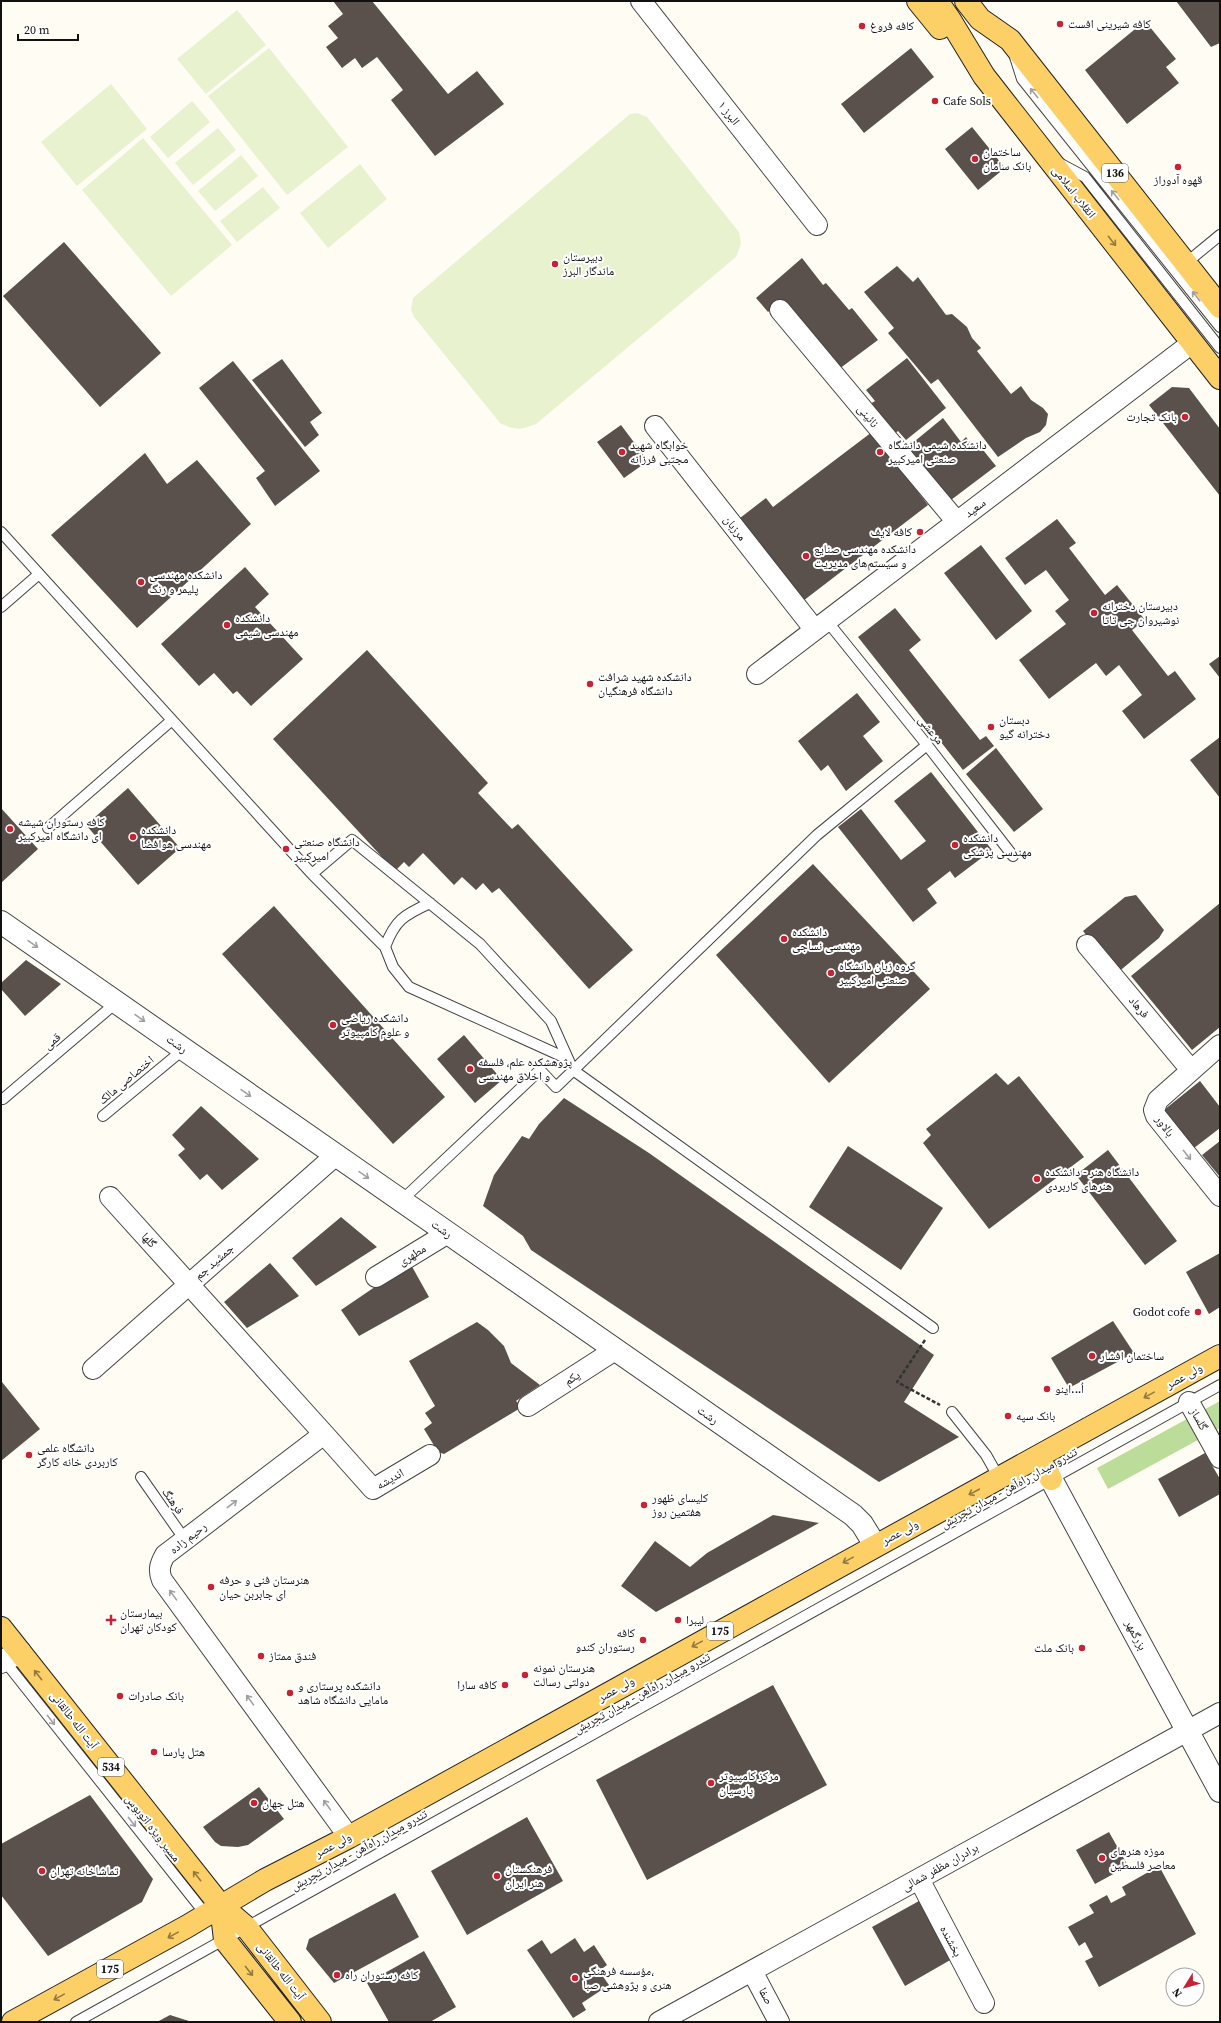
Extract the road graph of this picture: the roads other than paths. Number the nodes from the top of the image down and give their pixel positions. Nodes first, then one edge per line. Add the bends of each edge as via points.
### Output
1 (641, 1) edge
2 (918, 1) edge
3 (937, 1) edge
4 (966, 1) edge
5 (979, 1) edge
6 (1010, 40) junction
7 (984, 76) junction
8 (1045, 156) junction
9 (818, 225) dead end
10 (1220, 236) edge
11 (1186, 263) junction
12 (1220, 307) edge
13 (780, 310) dead end
14 (1220, 327) edge
15 (1192, 342) junction
16 (1220, 348) edge
17 (1220, 378) edge
18 (655, 426) dead end
19 (957, 522) junction
20 (1, 532) edge
21 (39, 574) junction
22 (1, 607) edge
23 (821, 626) junction
24 (757, 674) dead end
25 (172, 720) junction
26 (927, 745) junction
27 (48, 828) dead end
28 (1013, 856) dead end
29 (312, 874) junction
30 (430, 903) junction
31 (1, 922) edge
32 (1087, 945) dead end
33 (385, 948) junction
34 (117, 1002) junction
35 (1220, 1045) edge
36 (184, 1049) junction
37 (568, 1059) junction
38 (573, 1070) junction
39 (1191, 1070) junction
40 (3, 1099) dead end
41 (103, 1116) dead end
42 (336, 1155) junction
43 (1220, 1196) edge
44 (110, 1197) dead end
45 (401, 1201) junction
46 (448, 1234) junction
47 (376, 1277) dead end
48 (189, 1284) junction
49 (933, 1328) road end
50 (615, 1350) junction
51 (1220, 1356) edge
52 (93, 1369) dead end
53 (1220, 1385) edge
54 (1189, 1402) junction
55 (528, 1406) dead end
56 (952, 1412) road end
57 (324, 1434) junction
58 (1214, 1434) edge
59 (430, 1455) dead end
60 (1038, 1457) junction
61 (1220, 1458) edge
62 (141, 1477) dead end
63 (999, 1478) junction
64 (1052, 1479) junction
65 (185, 1540) junction
66 (875, 1545) junction
67 (1, 1628) edge
68 (6, 1658) edge
69 (1220, 1713) edge
70 (1187, 1731) junction
71 (1220, 1791) edge
72 (349, 1836) junction
73 (919, 1879) junction
74 (214, 1910) junction
75 (247, 1928) junction
76 (225, 1940) junction
77 (752, 1970) junction
78 (984, 2003) dead end
79 (13, 2022) edge
80 (76, 2022) edge
81 (290, 2022) edge
82 (320, 2022) edge
83 (659, 2022) edge
84 (779, 2022) edge

1 - 9 street, البرز ۱
2 - 7 main road
3 - 7 main road, انقلاب اسلامی
4 - 6 main road, 136 via 980,19
5 - 6 main road
6 - 11 main road, 136
14 -> 6 lane via 1022,79
7 - 8 main road, انقلاب اسلامی
8 -> 15 main road, انقلاب اسلامی
8 - 16 lane via 1085,177
10 - 11 lane
11 - 12 main road, 136
13 - 19 street, نائینی
15 - 17 main road, انقلاب اسلامی
15 - 19 street, سعید
18 - 23 street, مرزبان
19 - 23 street, سعید
20 - 21 lane
21 - 22 lane
21 - 25 lane
23 - 24 street, سعید
23 - 26 lane, مرعشی
25 - 27 lane
25 - 29 lane
26 - 28 lane, مرعشی
26 - 38 lane via 817,835
29 - 30 lane via 352,840
29 - 33 lane
30 - 33 lane via 405,915 391,932
30 - 37 lane via 480,944 551,1021
31 -> 34 street, رشت
32 - 39 street, فرهاد
33 - 37 lane via 393,967 409,987
34 -> 36 street, رشت
34 - 40 lane, قمی
35 - 39 street, بالاور
36 - 41 lane, اختصاصی مالک
36 -> 42 street, رشت
37 - 38 lane
38 - 45 lane via 556,1087 540,1070
38 - 49 lane
39 -> 43 street, بالاور via 1158,1100 1154,1110 1156,1116
42 -> 45 street, رشت
42 - 48 street, جمشید جم
44 - 48 street, گلها
45 - 46 street, رشت
46 - 47 street, مطهری
46 - 50 street, رشت
48 - 52 street, جمشید جم
48 - 57 street
50 - 55 street, یکم
50 - 66 street, رشت via 853,1515
51 -> 60 main road, ولی عصر / 175
53 - 54 lane, تندرو میدان راه‌آهن - میدان تجریش
54 - 58 street, گلساز
54 - 64 lane, تندرو میدان راه‌آهن - میدان تجریش
56 - 63 lane via 986,1455
57 - 59 street, اندیشه via 373,1489
65 -> 57 street, رحیم زاده
58 - 61 street, گلساز
60 - 63 main road, ولی عصر / 175
60 - 64 main road
62 - 65 lane, فرهنگ
63 -> 66 main road, ولی عصر / 175
64 - 70 street, بزرگمهر
64 - 75 lane, تندرو میدان راه‌آهن - میدان تجریش
72 -> 65 street, رحیم زاده via 162,1580 159,1573 165,1555
66 -> 72 main road, ولی عصر / 175
67 - 68 main road, آیت الله طالقانی / 534
68 - 74 main road, آیت الله طالقانی / 534
69 - 70 street, برادران مظفر شمالی
70 - 71 street, بزرگمهر
70 - 73 street, برادران مظفر شمالی
72 - 74 main road, ولی عصر / 175
73 - 77 street, برادران مظفر شمالی
73 - 78 street, بخشنده
74 - 75 main road, آیت الله طالقانی / 534
74 - 76 main road
74 -> 79 main road, ولی عصر / 175
75 - 76 lane, تندرو میدان راه‌آهن - میدان تجریش
75 - 82 main road, آیت الله طالقانی / 534
76 - 80 lane, تندرو میدان راه‌آهن - میدان تجریش
76 -> 81 main road, آیت الله طالقانی
77 - 83 street, برادران مظفر شمالی
77 - 84 street, صفا

